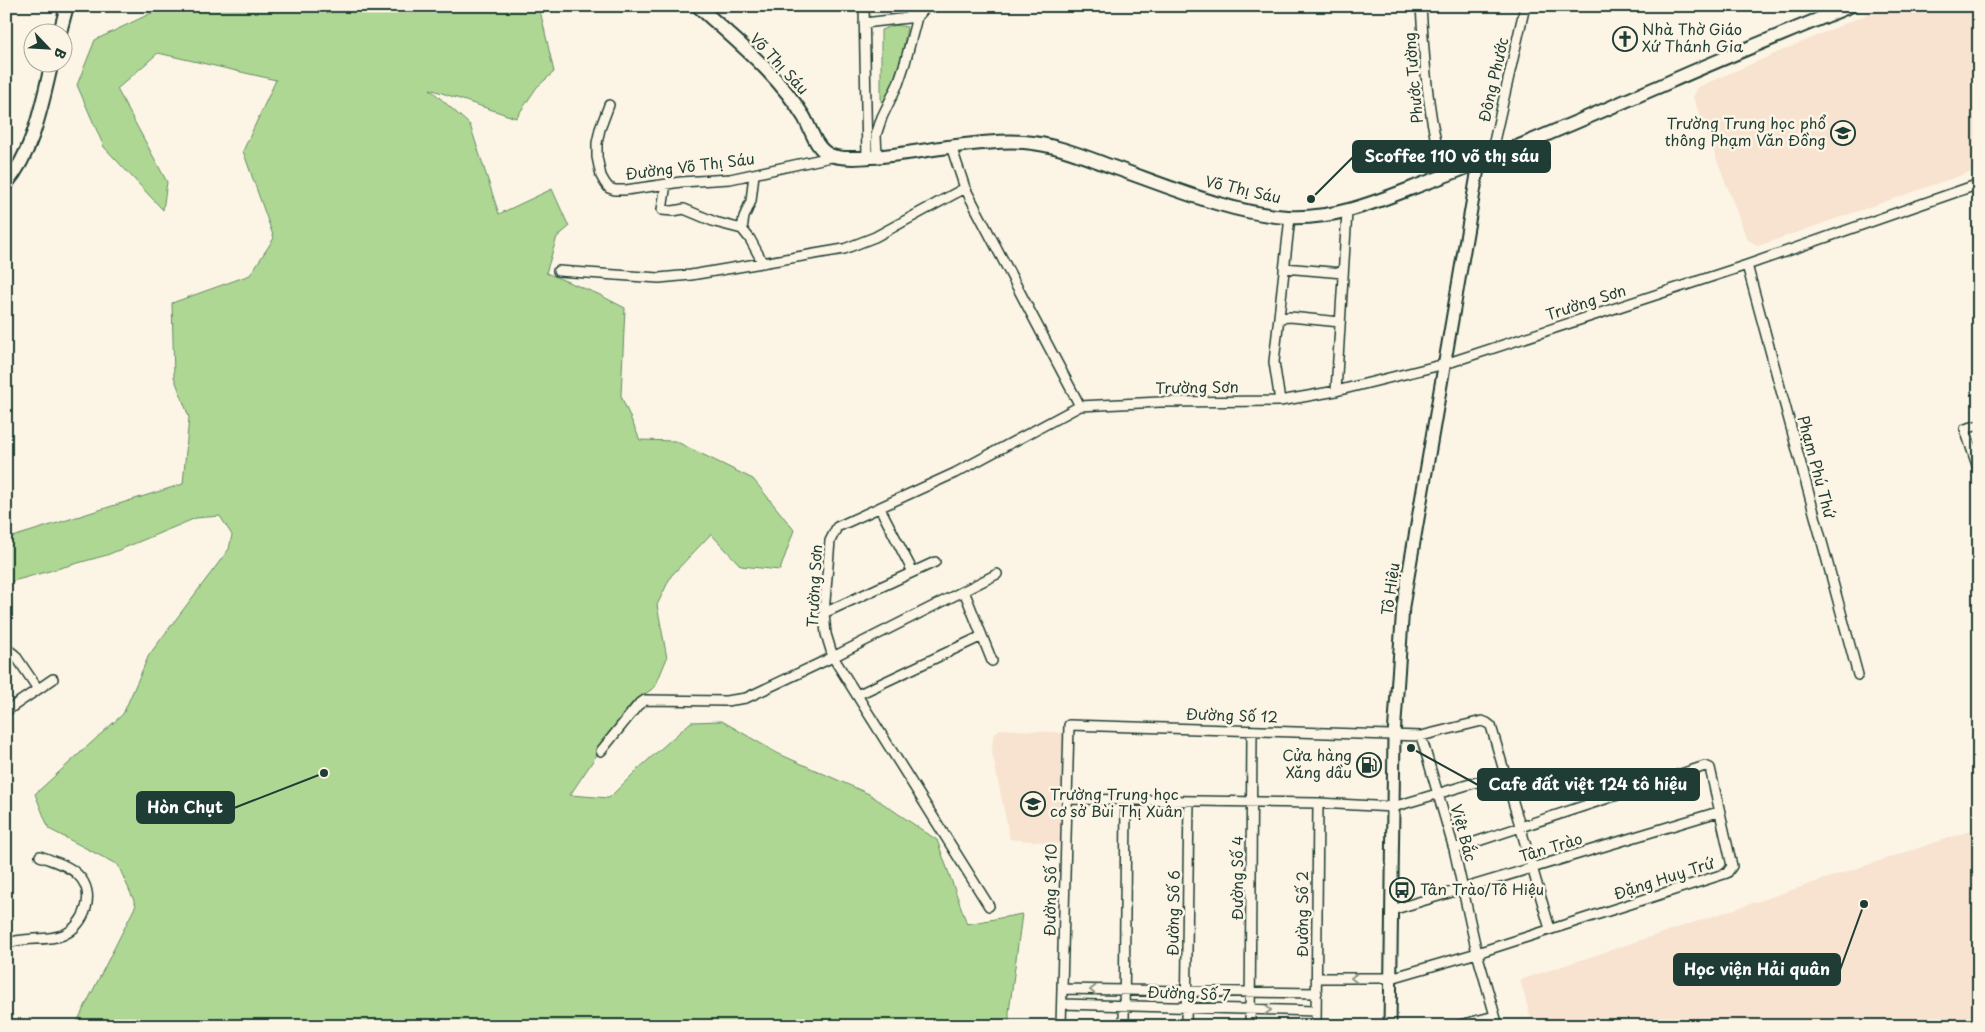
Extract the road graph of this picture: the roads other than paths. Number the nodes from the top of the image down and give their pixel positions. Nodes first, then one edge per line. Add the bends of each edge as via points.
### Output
1 (66, 6) edge
2 (698, 6) edge
3 (864, 6) edge
4 (910, 6) edge
5 (927, 6) edge
6 (1421, 6) edge
7 (1525, 6) edge
8 (1850, 6) edge
9 (913, 17) junction
10 (62, 22) edge
11 (864, 23) junction
12 (50, 72) edge
13 (609, 105) dead end
14 (951, 146) junction
15 (831, 156) junction
16 (872, 156) junction
17 (1484, 161) junction
18 (754, 174) junction
19 (1444, 176) junction
20 (6, 184) edge
21 (666, 184) junction
22 (1979, 184) edge
23 (965, 188) junction
24 (1347, 212) junction
25 (1290, 217) junction
26 (742, 229) junction
27 (763, 263) junction
28 (1747, 265) junction
29 (1284, 268) junction
30 (558, 271) dead end
31 (1343, 273) junction
32 (1280, 318) junction
33 (1340, 322) junction
34 (1445, 364) junction
35 (1336, 391) junction
36 (1280, 401) junction
37 (1080, 406) junction
38 (1979, 425) edge
39 (1979, 471) edge
40 (880, 508) junction
41 (935, 562) dead end
42 (913, 572) junction
43 (997, 574) dead end
44 (964, 591) junction
45 (824, 612) junction
46 (982, 636) junction
47 (6, 648) edge
48 (833, 657) junction
49 (992, 661) dead end
50 (1858, 675) dead end
51 (52, 679) dead end
52 (38, 689) junction
53 (857, 695) junction
54 (6, 711) edge
55 (1069, 725) joint
56 (1252, 731) junction
57 (1394, 736) junction
58 (1421, 736) junction
59 (601, 751) dead end
60 (1504, 774) junction
61 (1438, 794) junction
62 (1067, 799) junction
63 (1126, 800) junction
64 (1189, 801) junction
65 (1252, 802) junction
66 (1318, 803) junction
67 (1393, 807) junction
68 (1718, 812) junction
69 (1520, 828) junction
70 (1454, 849) junction
71 (40, 856) dead end
72 (1532, 868) junction
73 (1463, 889) junction
74 (989, 906) dead end
75 (1392, 910) junction
76 (1550, 929) junction
77 (6, 944) edge
78 (1477, 953) junction
79 (1317, 978) junction
80 (1391, 978) junction
81 (1062, 989) junction
82 (1124, 990) junction
83 (1186, 991) junction
84 (1251, 992) junction
85 (1317, 993) junction
86 (1062, 1004) junction
87 (1124, 1006) junction
88 (1186, 1008) junction
89 (1251, 1009) junction
90 (1316, 1011) junction
91 (1495, 1016) junction
92 (1061, 1026) edge
93 (1124, 1026) edge
94 (1186, 1026) edge
95 (1250, 1026) edge
96 (1316, 1026) edge
97 (1390, 1026) edge
98 (1456, 1026) edge
99 (1498, 1026) edge

1 - 10 main road
2 - 15 main road, Võ Thị Sáu via 776,79 805,119 817,144
3 - 11 street
4 - 9 street
5 - 9 street
6 - 19 street, Phước Tường via 1428,105
7 - 17 street, Đông Phước
8 - 17 main road, Võ Thị Sáu
9 - 11 street
9 - 16 street via 906,63 882,117
11 - 16 street
12 - 20 main road via 38,121 19,165
13 - 21 street, Đường Võ Thị Sáu via 597,143 601,176 605,183 609,188 626,190
14 - 16 main road, Võ Thị Sáu
14 - 23 street
14 - 25 main road, Võ Thị Sáu via 1019,141 1058,147 1226,205
15 - 16 main road, Võ Thị Sáu
15 - 18 street, Đường Võ Thị Sáu
17 - 19 main road, Võ Thị Sáu
17 - 34 street, Tô Hiệu
18 - 21 street, Đường Võ Thị Sáu
18 - 26 street via 751,201
19 - 24 main road, Võ Thị Sáu
21 - 26 street via 662,210 684,209
22 - 28 street, Trường Sơn
23 - 27 street via 858,244
23 - 37 street
24 - 25 main road, Võ Thị Sáu
24 - 31 street
25 - 29 street
26 - 27 street
27 - 30 street via 659,278
28 - 34 street, Trường Sơn
28 - 50 street, Phạm Phú Thứ
29 - 31 street
29 - 32 street
31 - 33 street
32 - 33 street
32 - 36 street via 1274,362
33 - 35 street
34 - 35 street, Trường Sơn
34 - 57 street, Tô Hiệu via 1402,606
35 - 36 street, Trường Sơn
36 - 37 street, Trường Sơn
37 - 40 street, Trường Sơn via 976,462
38 - 39 street via 1965,429
40 - 42 street
40 - 45 street, Trường Sơn via 837,527 831,536
41 - 42 street
42 - 45 street
43 - 44 street
44 - 46 street
44 - 48 street
45 - 48 street, Trường Sơn
46 - 49 street
46 - 53 street
47 - 52 street via 15,655
48 - 53 street, Trường Sơn
48 - 59 street via 736,701 645,700
51 - 52 street
52 - 54 street
53 - 74 street, Trường Sơn
55 - 56 street, Đường Số 12
55 - 62 street, Đường Số 10
56 - 57 street, Đường Số 12
56 - 65 street, Đường Số 4
57 - 58 street, Đường Số 12
57 - 67 street, Tô Hiệu
58 - 60 street, Đường Số 12 via 1488,722
58 - 61 street, Việt Bắc
60 - 61 street
60 - 69 street
61 - 67 street
61 - 70 street, Việt Bắc
62 - 63 street
62 - 81 street, Đường Số 10
63 - 64 street
63 - 82 street
64 - 65 street
64 - 83 street, Đường Số 6
65 - 66 street
65 - 84 street, Đường Số 4
66 - 67 street
66 - 79 street, Đường Số 2
67 - 75 street, Tô Hiệu
68 - 69 street, Đặng Huy Trứ via 1710,768 1702,766
68 - 72 street, Tân Trào
68 - 76 street, Đặng Huy Trứ via 1732,866 1727,873
69 - 70 street, Đặng Huy Trứ
69 - 72 street
70 - 73 street, Việt Bắc
71 - 77 street via 78,874 87,890 88,902 81,919 64,935
72 - 73 street, Tân Trào
72 - 76 street
73 - 75 street, Tân Trào
73 - 78 street, Việt Bắc
75 - 80 street, Tô Hiệu
76 - 78 street, Đặng Huy Trứ
78 - 80 street, Đặng Huy Trứ
78 - 91 street, Việt Bắc
80 -> 79 street, Đặng Huy Trứ
79 - 85 street, Đường Số 2
80 - 97 street, Tô Hiệu
82 -> 81 street, Đường Số 7
81 - 86 street, Đường Số 10
82 - 83 street, Đường Số 7
82 - 87 street
83 - 84 street, Đường Số 7
83 - 88 street, Đường Số 6
84 - 85 street, Đường Số 7
84 - 89 street, Đường Số 4
85 - 90 street, Đường Số 2
86 - 87 street, Đường Số 7
86 - 92 street, Đường Số 10
87 - 88 street, Đường Số 7
87 - 93 street
88 - 89 street, Đường Số 7
88 - 94 street, Đường Số 6
89 -> 90 street, Đường Số 7
89 - 95 street, Đường Số 4
90 - 96 street, Đường Số 2
91 - 98 street
91 - 99 street, Việt Bắc

